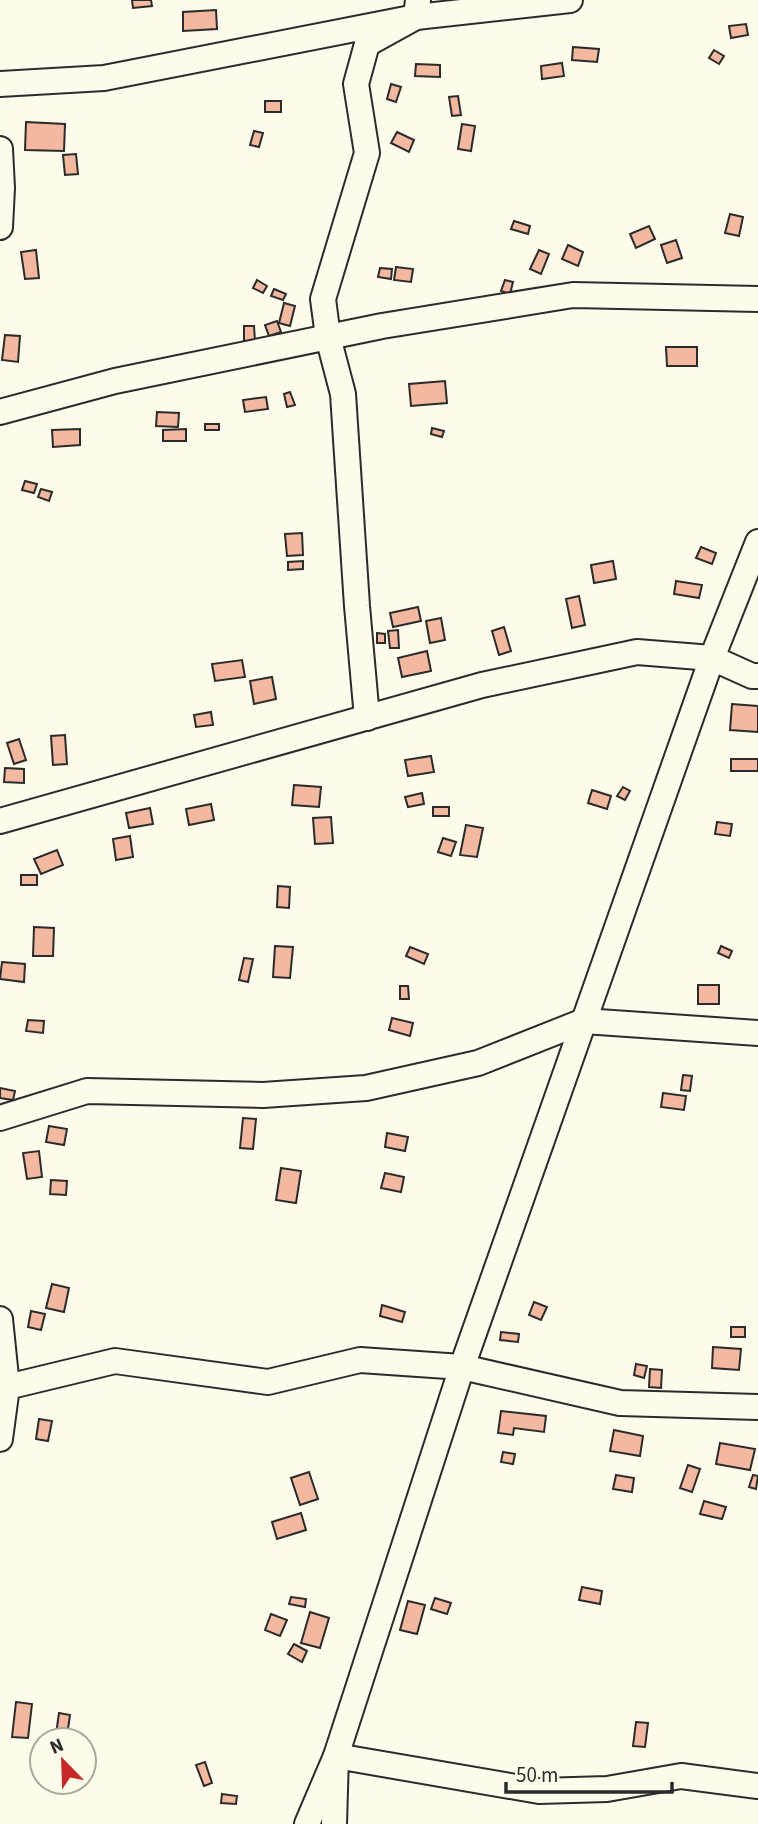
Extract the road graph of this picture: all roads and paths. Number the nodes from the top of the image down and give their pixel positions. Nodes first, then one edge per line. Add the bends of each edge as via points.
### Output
1 (570, 0) edge
2 (417, 8) edge
3 (0, 84) edge
4 (0, 149) edge
5 (0, 227) edge
6 (758, 299) edge
7 (328, 337) junction
8 (0, 412) edge
9 (758, 542) edge
10 (712, 659) junction
11 (758, 676) edge
12 (368, 718) junction
13 (0, 821) edge
14 (584, 1021) junction
15 (758, 1033) edge
16 (0, 1118) edge
17 (0, 1319) edge
18 (462, 1367) junction
19 (7, 1387) junction
20 (758, 1407) edge
21 (0, 1439) edge
22 (337, 1756) junction
23 (758, 1786) edge
24 (307, 1824) edge
25 (334, 1824) edge

1 - 2 street
2 - 3 street via 103,78
2 - 7 street via 367,44 356,84 367,153 323,299
4 - 5 street
6 - 7 street via 573,295
7 - 8 street via 115,381
7 - 12 street via 343,394
9 - 10 street
10 - 11 street
10 - 12 street via 637,652 482,685
10 - 14 street
12 - 13 street
14 - 15 street
14 - 16 street via 478,1063 366,1088 262,1095 88,1091
14 - 18 street
17 - 19 street
18 - 19 street via 360,1360 268,1382 115,1361
18 - 20 street via 620,1403
18 - 22 street
19 - 21 street
22 - 23 street via 539,1791 607,1789 681,1776
22 - 24 street
22 - 25 street

